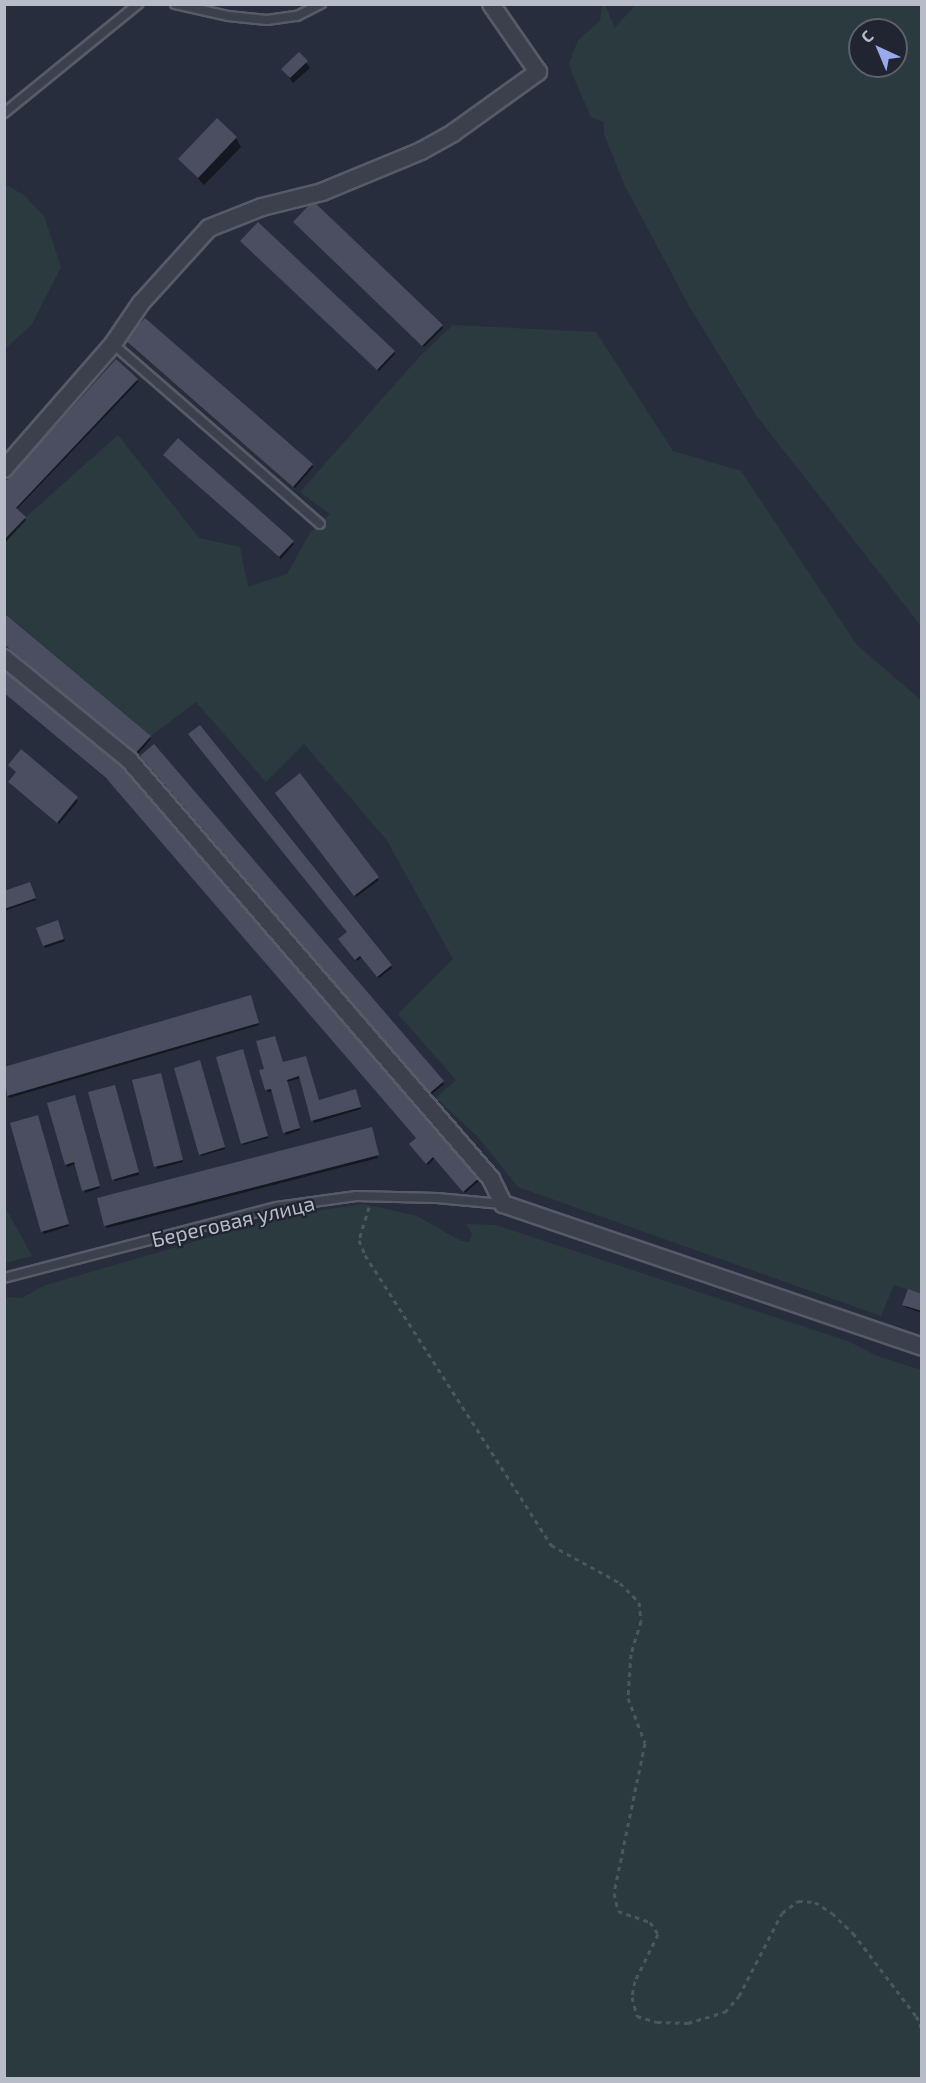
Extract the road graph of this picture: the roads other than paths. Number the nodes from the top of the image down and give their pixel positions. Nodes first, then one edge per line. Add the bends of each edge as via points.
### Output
1 (138, 4) edge
2 (174, 4) edge
3 (321, 4) edge
4 (491, 4) edge
5 (4, 113) edge
6 (113, 344) junction
7 (4, 469) edge
8 (320, 524) dead end
9 (4, 658) edge
10 (502, 1204) junction
11 (4, 1278) edge
12 (921, 1347) edge

1 - 5 lane
2 - 3 lane via 267,20 297,16
4 - 6 street via 538,72 421,152 322,192 262,207 209,228 141,303
6 - 7 street
6 - 8 lane
9 - 10 street via 129,760 491,1179
10 - 11 lane, Береговая улица via 437,1197 356,1196 277,1207
10 - 12 street

